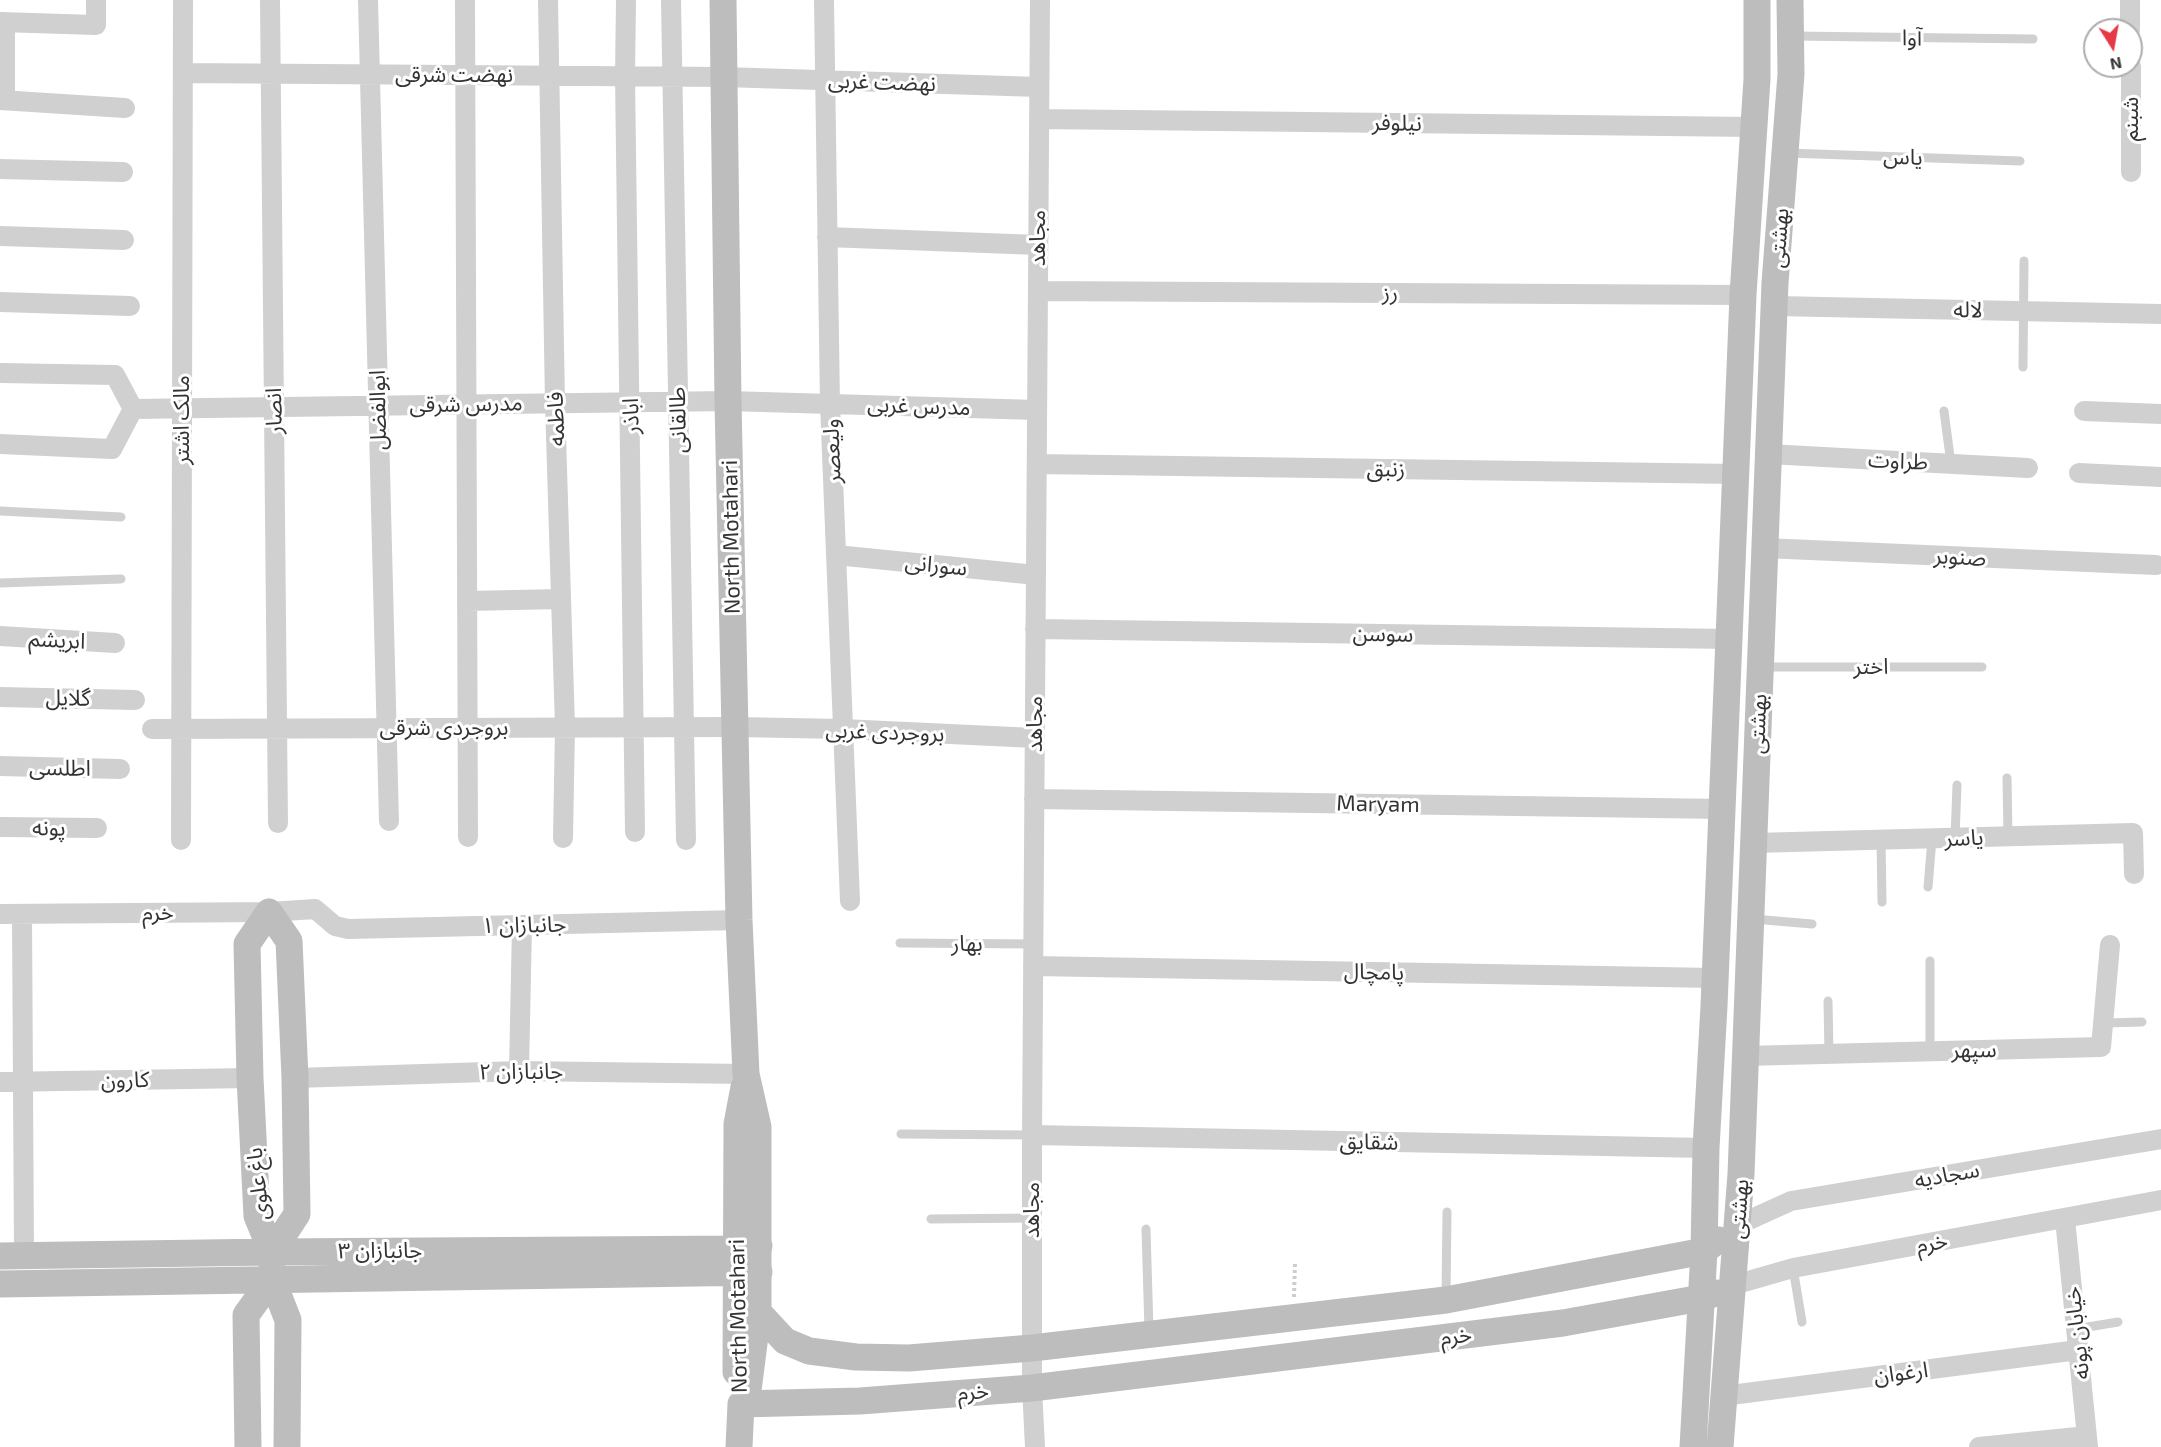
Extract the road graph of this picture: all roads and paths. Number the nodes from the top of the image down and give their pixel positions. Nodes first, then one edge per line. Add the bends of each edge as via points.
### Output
1 (96, 0) edge
2 (183, 0) edge
3 (270, 0) edge
4 (368, 0) edge
5 (465, 0) edge
6 (548, 0) edge
7 (626, 0) edge
8 (671, 0) edge
9 (723, 0) edge
10 (824, 0) edge
11 (1040, 0) edge
12 (1757, 0) edge
13 (1791, 0) edge
14 (2130, 0) edge
15 (2130, 18) edge
16 (2, 22) edge
17 (1791, 36) junction
18 (2033, 39) dead end
19 (183, 73) junction
20 (271, 74) junction
21 (370, 75) junction
22 (464, 75) junction
23 (549, 76) junction
24 (625, 76) junction
25 (672, 76) junction
26 (724, 77) junction
27 (3, 78) edge
28 (2131, 78) edge
29 (824, 80) junction
30 (1039, 87) junction
31 (3, 100) edge
32 (125, 108) dead end
33 (1039, 119) junction
34 (1754, 127) junction
35 (1785, 153) junction
36 (2020, 161) dead end
37 (0, 169) edge
38 (123, 172) dead end
39 (2131, 172) dead end
40 (0, 236) edge
41 (827, 237) junction
42 (124, 240) dead end
43 (1038, 245) junction
44 (2024, 261) dead end
45 (1038, 291) junction
46 (1743, 295) junction
47 (0, 302) edge
48 (130, 306) dead end
49 (1774, 306) junction
50 (2025, 312) junction
51 (2161, 314) edge
52 (2023, 367) dead end
53 (0, 373) edge
54 (728, 401) junction
55 (630, 402) junction
56 (678, 402) junction
57 (555, 403) junction
58 (830, 404) junction
59 (378, 405) junction
60 (466, 405) junction
61 (274, 406) junction
62 (182, 408) junction
63 (133, 409) junction
64 (1037, 410) junction
65 (1944, 411) dead end
66 (2084, 411) dead end
67 (2161, 414) edge
68 (0, 444) edge
69 (1768, 454) junction
70 (1951, 464) junction
71 (1037, 465) junction
72 (2028, 468) dead end
73 (2079, 473) dead end
74 (1736, 474) junction
75 (2161, 477) edge
76 (0, 511) edge
77 (121, 517) dead end
78 (1764, 548) junction
79 (836, 555) junction
80 (2156, 565) dead end
81 (1036, 575) junction
82 (121, 579) dead end
83 (0, 583) edge
84 (561, 598) junction
85 (467, 601) junction
86 (1035, 629) junction
87 (0, 636) edge
88 (1730, 639) junction
89 (115, 643) dead end
90 (1760, 667) junction
91 (1982, 667) dead end
92 (0, 697) edge
93 (135, 700) dead end
94 (634, 727) junction
95 (684, 727) junction
96 (735, 727) junction
97 (277, 728) junction
98 (387, 728) junction
99 (468, 728) junction
100 (565, 728) junction
101 (152, 729) dead end
102 (181, 729) junction
103 (843, 729) junction
104 (1035, 738) junction
105 (0, 766) edge
106 (120, 769) dead end
107 (2007, 778) dead end
108 (1957, 785) dead end
109 (1034, 799) junction
110 (1723, 809) junction
111 (389, 821) dead end
112 (278, 823) dead end
113 (0, 827) edge
114 (97, 828) dead end
115 (635, 832) dead end
116 (468, 837) dead end
117 (2008, 837) junction
118 (563, 838) dead end
119 (1955, 838) junction
120 (1932, 839) junction
121 (181, 840) dead end
122 (686, 840) dead end
123 (1881, 840) junction
124 (1754, 843) junction
125 (2134, 874) dead end
126 (1928, 887) dead end
127 (850, 902) dead end
128 (1882, 902) dead end
129 (315, 909) joint
130 (269, 912) junction
131 (0, 914) edge
132 (22, 914) junction
133 (1750, 918) junction
134 (739, 920) junction
135 (1812, 924) dead end
136 (522, 925) junction
137 (900, 943) dead end
138 (1034, 944) junction
139 (2109, 945) dead end
140 (1930, 961) dead end
141 (1033, 966) junction
142 (1715, 978) junction
143 (1828, 1001) dead end
144 (2142, 1022) dead end
145 (2103, 1023) junction
146 (1930, 1052) junction
147 (1829, 1054) junction
148 (1744, 1056) junction
149 (519, 1071) junction
150 (746, 1074) junction
151 (250, 1078) junction
152 (295, 1078) junction
153 (0, 1082) edge
154 (23, 1082) junction
155 (901, 1134) dead end
156 (1032, 1135) junction
157 (2161, 1139) edge
158 (1706, 1148) junction
159 (2161, 1200) edge
160 (1447, 1212) dead end
161 (1032, 1218) junction
162 (2066, 1219) junction
163 (931, 1220) dead end
164 (1738, 1225) junction
165 (1146, 1228) dead end
166 (1704, 1251) junction
167 (272, 1252) junction
168 (12, 1256) edge
169 (747, 1260) junction
170 (646, 1262) junction
171 (1295, 1262) dead end
172 (1793, 1268) junction
173 (272, 1279) junction
174 (0, 1284) edge
175 (1734, 1285) junction
176 (1701, 1298) junction
177 (1446, 1300) junction
178 (758, 1312) junction
179 (1294, 1318) junction
180 (1802, 1322) dead end
181 (2118, 1322) dead end
182 (2076, 1329) junction
183 (1149, 1335) junction
184 (1032, 1348) junction
185 (2078, 1350) junction
186 (1032, 1388) junction
187 (1723, 1396) junction
188 (741, 1404) junction
189 (2087, 1441) edge
190 (248, 1447) edge
191 (288, 1447) edge
192 (739, 1447) edge
193 (1035, 1447) edge
194 (1693, 1447) edge
195 (1720, 1447) edge
196 (1979, 1447) edge

1 - 16 street via 96,25
2 - 19 street, مالک اشتر
3 - 20 street, انصار
4 - 21 street, ابوالفضل
5 - 22 street
6 - 23 street, فاطمه
7 - 24 street, اباذر
8 - 25 street, طالقانی
9 - 26 street, North Motahari
10 - 29 street, ولیعصر
11 - 30 street, مجاهد
12 - 34 street, بهشتی
13 - 17 street, بهشتی
14 - 15 street
16 - 27 street
17 - 18 lane, آوا
17 - 35 street, بهشتی
19 - 20 street, نهضت شرقی
19 - 62 street, مالک اشتر
20 - 21 street, نهضت شرقی
20 - 61 street, انصار
21 - 22 street, نهضت شرقی
21 - 59 street, ابوالفضل
22 - 23 street, نهضت شرقی
22 - 60 street
23 - 24 street, نهضت شرقی
23 - 57 street, فاطمه
24 - 25 street, نهضت شرقی
24 - 55 street, اباذر
25 - 26 street, نهضت شرقی
25 - 56 street, طالقانی
26 - 29 street, نهضت غربی
26 - 54 street, North Motahari
27 - 31 street
28 - 39 street, شبنم
29 - 30 street, نهضت غربی
29 - 41 street, ولیعصر
30 - 33 street, مجاهد
31 - 32 street
33 - 34 street, نیلوفر
33 - 43 street, مجاهد
34 - 46 street, بهشتی
35 - 36 lane, یاس
35 - 49 street, بهشتی
37 - 38 street
40 - 42 street
41 - 43 street
41 - 58 street, ولیعصر
43 - 45 street, مجاهد
44 - 50 lane
45 - 46 street, رز
45 - 64 street, مجاهد
46 - 74 street, بهشتی
47 - 48 street
49 - 50 street, لاله
49 - 69 street, بهشتی
50 - 51 street, لاله
50 - 52 lane
53 - 63 street via 115,375
54 - 56 street, مدرس شرقی
54 - 58 street, مدرس غربی
54 - 96 street, North Motahari
55 - 56 street, مدرس شرقی
55 - 57 street, مدرس شرقی
55 - 94 street, اباذر
56 - 95 street, طالقانی
57 - 60 street, مدرس شرقی
57 - 84 street, فاطمه
58 - 64 street, مدرس غربی
58 - 79 street, ولیعصر
59 - 60 street, مدرس شرقی
59 - 61 street, مدرس شرقی
59 - 98 street, ابوالفضل
60 - 85 street
61 - 62 street, مدرس شرقی
61 - 97 street, انصار
62 - 63 street, مدرس شرقی
62 - 102 street, مالک اشتر
63 - 68 street via 112,449
64 - 71 street, مجاهد
65 - 70 lane
66 - 67 street
69 - 70 street, طراوت
69 - 78 street, بهشتی
70 - 72 street, طراوت
71 - 74 street, زنبق
71 - 81 street, مجاهد
73 - 75 street
74 - 88 street, بهشتی
76 - 77 lane
78 - 80 street, صنوبر
78 - 90 street, بهشتی
79 - 81 street, سورانی
79 - 103 street, ولیعصر
81 - 86 street, مجاهد
82 - 83 lane
84 - 85 street
84 - 100 street, فاطمه
85 - 99 street
86 - 88 street, سوسن
86 - 104 street, مجاهد
87 - 89 street, ابریشم
88 - 110 street, بهشتی
90 - 91 lane, اختر
90 - 124 street, بهشتی
92 - 93 street, گلایل
94 - 95 street, بروجردی شرقی
94 - 100 street, بروجردی شرقی
94 - 115 street, اباذر
95 - 96 street, بروجردی شرقی
95 - 122 street, طالقانی
96 - 103 street, بروجردی غربی
96 - 134 street, North Motahari
97 - 98 street, بروجردی شرقی
97 - 102 street, بروجردی شرقی
97 - 112 street, انصار
98 - 99 street, بروجردی شرقی
98 - 111 street, ابوالفضل
99 - 100 street, بروجردی شرقی
99 - 116 street
100 - 118 street, فاطمه
101 - 102 street, بروجردی شرقی
102 - 121 street, مالک اشتر
103 - 104 street, بروجردی غربی
103 - 127 street, ولیعصر
104 - 109 street, مجاهد
105 - 106 street, اطلسی
107 - 117 lane
108 - 119 lane
109 - 110 street, Maryam
109 - 138 street, مجاهد
110 - 142 street, بهشتی
113 - 114 street, پونه
117 - 119 street, یاسر
117 - 125 street, یاسر via 2133,833
119 - 120 street, یاسر
120 - 123 street, یاسر
120 - 126 lane
123 - 124 street, یاسر
123 - 128 lane
124 - 133 street, بهشتی
129 - 130 street, خرم
129 - 136 street, جانبازان ۱ via 335,926 348,929
130 - 132 street, خرم
130 - 151 street, باغ علوی via 247,944
130 - 152 street, باغ علوی via 289,941
131 - 132 street, خرم
132 - 154 street
133 - 135 lane
133 - 148 street, بهشتی
134 - 136 street, جانبازان ۱
134 - 150 street, North Motahari
136 - 149 street
137 - 138 lane, بهار
138 - 141 street, مجاهد
139 - 145 street, سپهر
140 - 146 lane
141 - 142 street, پامچال
141 - 156 street, مجاهد
142 - 158 street, بهشتی
143 - 147 lane
144 - 145 lane
145 - 146 street, سپهر via 2101,1047
146 - 147 street, سپهر
147 - 148 street, سپهر
148 - 164 street, بهشتی
149 - 150 street, جانبازان ۲
149 - 152 street, جانبازان ۲
150 - 169 street, North Motahari via 737,1124
151 - 154 street, کارون
151 - 167 street, باغ علوی via 257,1216
152 - 167 street, باغ علوی via 297,1214
153 - 154 street, کارون
154 - 168 street
155 - 156 lane
156 - 158 street, شقایق
156 - 161 street, مجاهد
157 - 164 street, سجادیه via 1791,1201
158 - 166 street, بهشتی
159 - 162 street, خرم
160 - 177 lane
161 - 163 lane
161 - 184 street, مجاهد
162 - 172 street, خرم
162 - 182 street, خیابان پونه
164 - 166 street, خرم
164 - 175 street, بهشتی
165 - 183 lane
166 - 176 street, بهشتی
166 - 177 street, خرم
167 - 168 street, جانبازان ۳
167 - 170 street, جانبازان ۳
167 - 173 street
169 - 170 street, جانبازان ۳
169 - 178 street, North Motahari
169 - 188 street, North Motahari via 736,1398
170 - 173 street, جانبازان ۳
171 - 179 path
172 - 175 street, خرم
172 - 180 lane
173 - 174 street, جانبازان ۳
173 - 190 street via 246,1315
173 - 191 street via 288,1320
175 - 176 street, خرم
175 - 187 street, بهشتی
176 - 186 street, خرم via 1563,1323
176 - 194 street, بهشتی
177 - 179 street, خرم
178 - 184 street, خرم via 785,1341 809,1351 909,1358
178 - 188 street, North Motahari via 747,1398
179 - 183 street, خرم
181 - 182 lane
182 - 185 street, خیابان پونه
183 - 184 street, خرم
184 - 186 street, مجاهد
185 - 187 street, ارغوان
185 - 189 street, خیابان پونه
186 - 188 street, خرم via 860,1401
186 - 193 street, مجاهد
187 - 195 street, بهشتی
188 - 192 street
189 - 196 street

